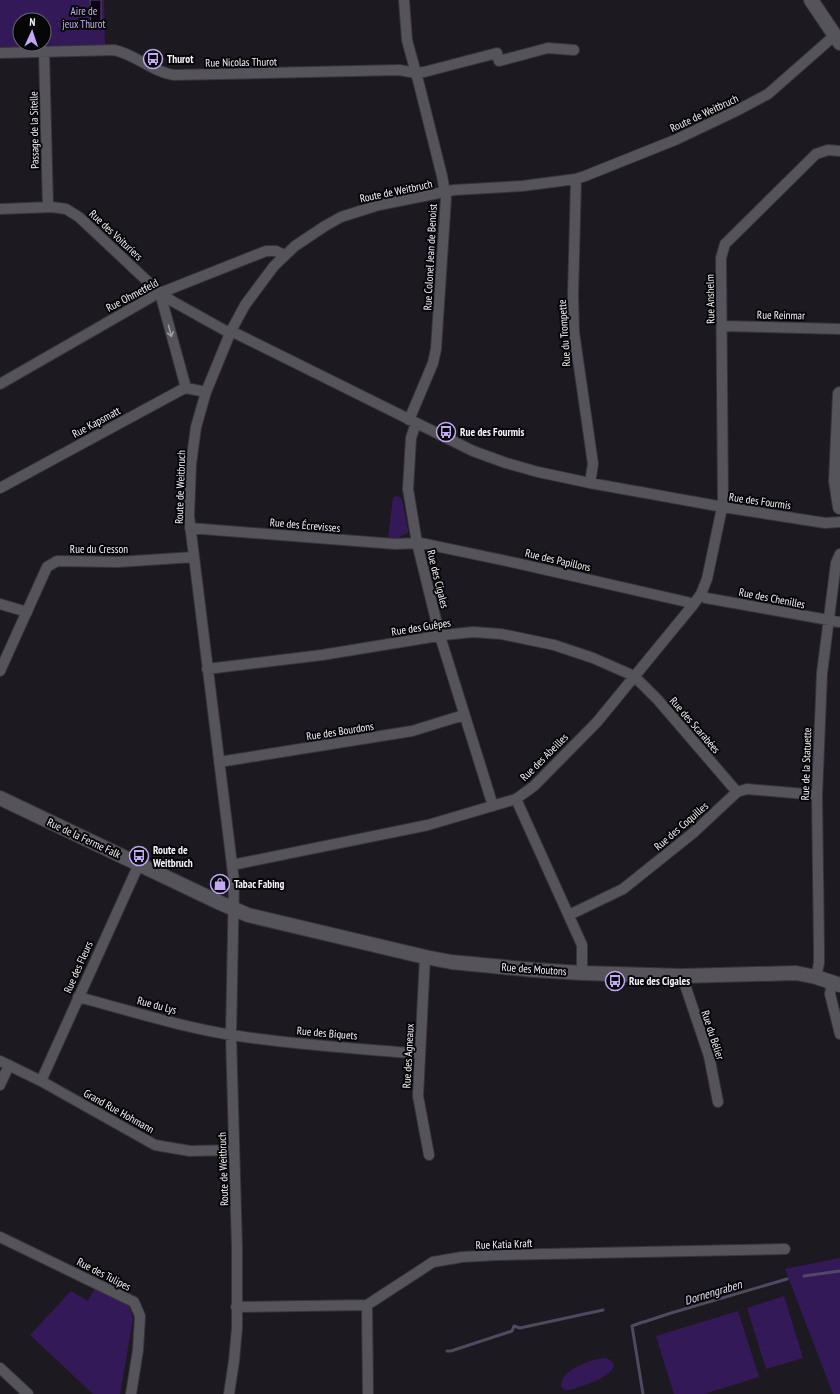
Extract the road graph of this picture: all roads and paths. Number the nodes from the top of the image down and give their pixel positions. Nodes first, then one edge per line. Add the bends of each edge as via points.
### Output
1 (404, 0) edge
2 (811, 0) edge
3 (837, 39) edge
4 (574, 50) dead end
5 (0, 52) edge
6 (12, 52) edge
7 (44, 52) edge
8 (52, 52) edge
9 (416, 73) junction
10 (840, 151) edge
11 (576, 179) junction
12 (445, 192) junction
13 (48, 208) junction
14 (0, 209) edge
15 (284, 255) junction
16 (160, 293) junction
17 (722, 326) junction
18 (840, 329) edge
19 (231, 331) junction
20 (0, 384) edge
21 (186, 388) junction
22 (206, 392) junction
23 (840, 394) edge
24 (412, 421) junction
25 (590, 483) junction
26 (0, 488) edge
27 (722, 507) junction
28 (840, 507) edge
29 (840, 522) edge
30 (190, 528) junction
31 (417, 543) junction
32 (840, 554) edge
33 (194, 557) junction
34 (701, 594) junction
35 (0, 604) edge
36 (693, 605) junction
37 (27, 612) junction
38 (828, 620) junction
39 (840, 622) edge
40 (440, 636) junction
41 (207, 669) junction
42 (0, 671) edge
43 (634, 676) junction
44 (464, 715) junction
45 (219, 762) junction
46 (737, 792) junction
47 (817, 795) junction
48 (0, 798) edge
49 (516, 799) junction
50 (493, 806) junction
51 (138, 864) junction
52 (232, 865) junction
53 (233, 909) junction
54 (569, 915) junction
55 (425, 957) junction
56 (582, 973) junction
57 (682, 976) junction
58 (816, 977) junction
59 (836, 984) edge
60 (78, 997) junction
61 (840, 1034) edge
62 (231, 1035) junction
63 (420, 1054) junction
64 (4, 1063) edge
65 (41, 1081) junction
66 (0, 1085) edge
67 (718, 1102) dead end
68 (234, 1150) junction
69 (429, 1155) dead end
70 (0, 1236) edge
71 (785, 1249) dead end
72 (367, 1305) junction
73 (236, 1307) junction
74 (0, 1368) edge
75 (28, 1394) edge
76 (131, 1394) edge
77 (229, 1394) edge
78 (368, 1394) edge

1 - 9 street, Rue Colonel Jean de Benoist via 407,40
2 - 3 street
3 - 11 street, Route de Weitbruch via 768,94 674,140
4 - 9 street via 548,48 499,61 496,53
5 - 6 street, Rue Nicolas Thurot
7 - 13 street, Passage de la Sitelle
8 - 9 street, Rue Nicolas Thurot via 116,51 174,75 399,70
9 - 12 street, Rue Colonel Jean de Benoist
10 - 17 street, Rue Anshelm via 828,150 816,154 725,244 721,258
11 - 12 street, Route de Weitbruch
11 - 25 street, Rue du Trompette via 574,332 593,464
12 - 15 street, Route de Weitbruch via 379,204 341,217 308,236
12 - 24 street, Rue Colonel Jean de Benoist via 436,349
13 - 14 street, Rue des Voituriers
13 - 16 street, Rue des Voituriers via 66,209 80,217
15 - 16 street, Rue Ohmetfeld via 276,251 266,251
15 - 19 street, Route de Weitbruch via 245,304
16 - 19 street, Rue des Voituriers via 226,331
16 - 20 street, Rue Ohmetfeld
16 -> 21 street
17 - 18 street, Rue Reinmar
17 - 27 street, Rue Anshelm
19 - 22 street, Route de Weitbruch
19 - 24 street, Rue des Fourmis
21 - 22 street
21 - 26 street, Rue Kapsmatt
22 - 30 street, Route de Weitbruch via 196,427 191,464
23 - 28 street via 836,481
24 - 25 street, Rue des Fourmis via 473,451 506,463
24 - 31 street, Rue des Cigales via 408,489
25 - 27 street, Rue des Fourmis
27 - 29 street, Rue des Fourmis via 825,523
27 - 34 street, Rue des Abeilles via 707,579
30 - 31 street, Rue des Écrevisses via 395,544
30 - 33 street, Route de Weitbruch
31 - 36 street, Rue des Papillons via 523,564
31 - 40 street, Rue des Cigales
32 - 38 street, Rue de la Statuette via 836,563
33 - 37 street, Rue du Cresson via 118,562 57,561 47,567
33 - 41 street, Route de Weitbruch
34 - 36 street, Rue des Abeilles
34 - 38 street, Rue des Chenilles via 706,598
35 - 37 street
36 - 43 street, Rue des Abeilles
37 - 42 street, Rue du Cresson
38 - 39 street, Rue des Chenilles
38 - 47 street, Rue de la Statuette via 822,673
40 - 41 street, Rue des Guêpes via 322,655
40 - 43 street, Rue des Guêpes via 473,632 501,634 554,644
40 - 44 street, Rue des Cigales
41 - 45 street, Route de Weitbruch
43 - 46 street, Rue des Scarabées via 658,700
43 - 49 street, Rue des Abeilles via 597,722 534,786
44 - 45 street, Rue des Bourdons via 412,731
44 - 50 street, Rue des Cigales
45 - 52 street, Route de Weitbruch
46 - 47 street via 747,789
46 - 54 street, Rue des Coquilles via 694,833 623,889
47 - 58 street, Rue de la Statuette via 819,963
48 - 51 street, Rue de la Ferme Falk
49 - 50 street, Rue des Abeilles
49 - 54 street
50 - 52 street, Rue des Abeilles via 428,825
51 - 53 street, Rue de la Ferme Falk
51 - 60 street, Rue des Fleurs
52 - 53 street, Route de Weitbruch
53 - 55 street, Rue des Moutons via 248,915
53 - 62 street, Route de Weitbruch
54 - 56 street via 582,945
55 - 56 street, Rue des Moutons via 459,963
55 - 63 street, Rue des Agneaux
56 - 57 street, Rue des Moutons
57 - 58 street, Rue des Moutons via 789,973
57 - 67 street, Rue du Bélier via 709,1056
58 - 59 street, Rue des Moutons
59 - 61 street via 830,994
60 - 62 street, Rue du Lys
60 - 65 street, Rue des Fleurs
62 - 63 street, Rue des Biquets
62 - 68 street, Route de Weitbruch
63 - 69 street, Rue des Agneaux via 418,1096
64 - 65 street, Grand Rue Hohmann
64 - 66 street
65 - 68 street, Grand Rue Hohmann via 155,1144 190,1151
68 - 73 street, Route de Weitbruch
70 - 76 street, Rue des Tulipes via 134,1302 140,1316
71 - 72 street, Rue Katia Kraft via 462,1257 434,1262
72 - 73 street
72 - 78 street
73 - 77 street, Route de Weitbruch via 235,1348
74 - 75 street

